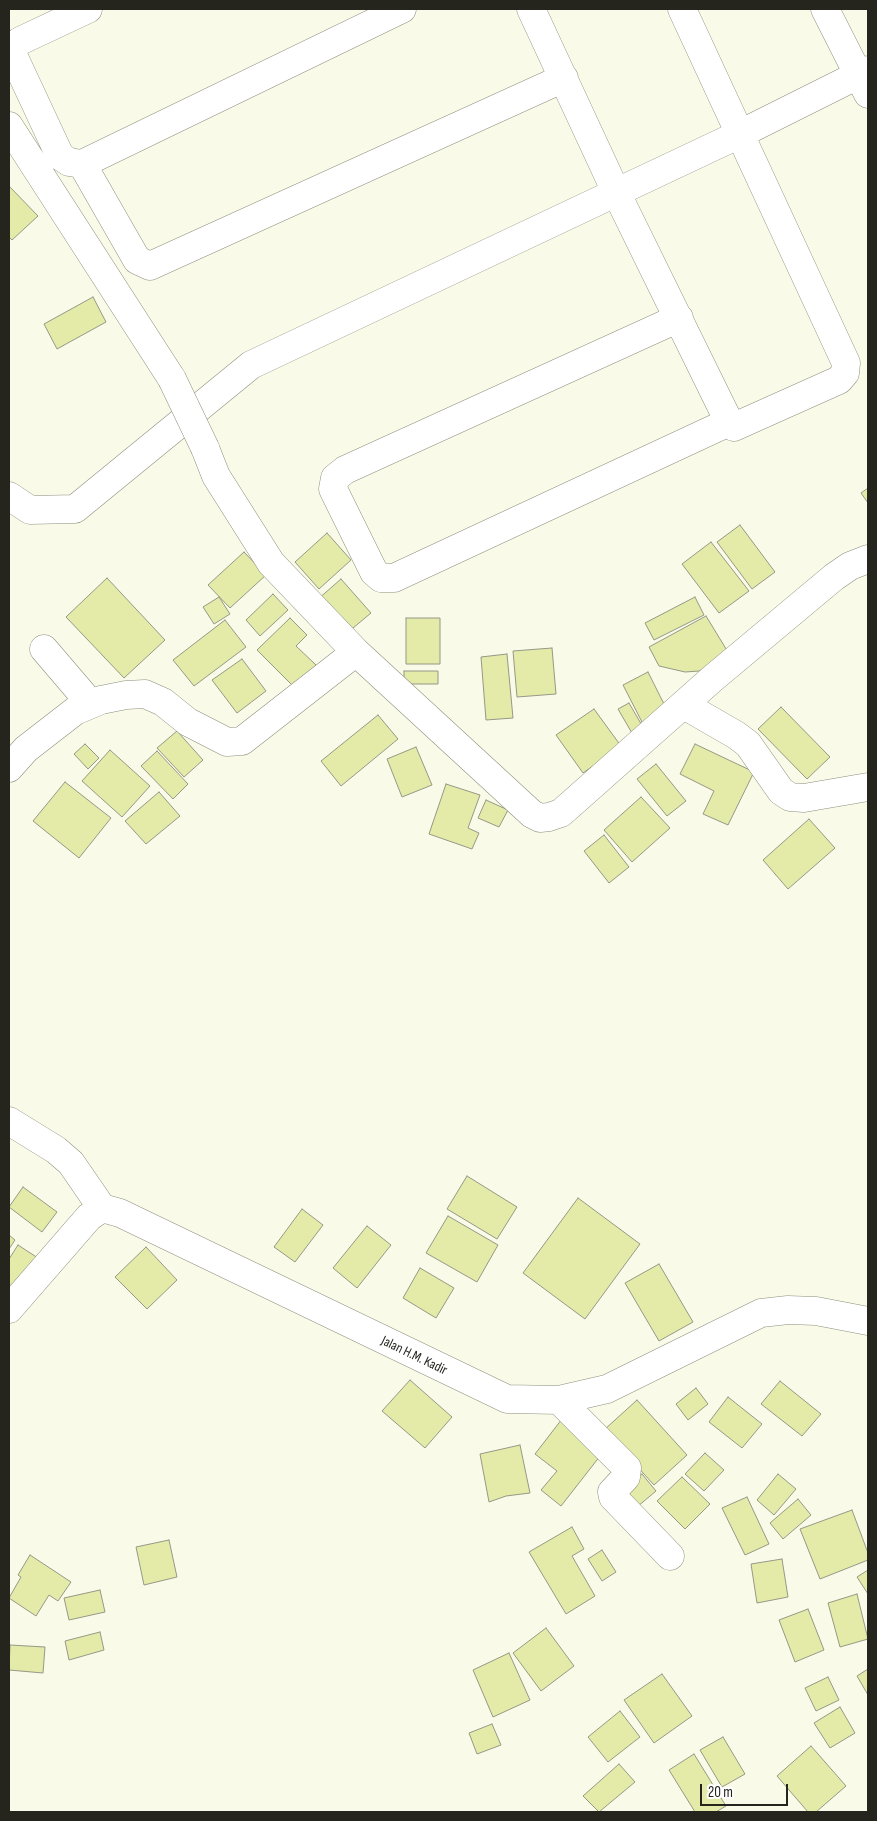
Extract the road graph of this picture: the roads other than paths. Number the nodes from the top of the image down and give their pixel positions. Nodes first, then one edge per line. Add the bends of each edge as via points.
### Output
1 (88, 9) edge
2 (402, 9) edge
3 (531, 9) edge
4 (682, 9) edge
5 (825, 9) edge
6 (564, 78) junction
7 (865, 80) edge
8 (9, 126) edge
9 (740, 134) junction
10 (82, 164) junction
11 (616, 192) junction
12 (679, 318) junction
13 (729, 422) junction
14 (9, 496) edge
15 (868, 559) edge
16 (44, 649) dead end
17 (356, 652) junction
18 (91, 704) junction
19 (684, 705) junction
20 (9, 768) edge
21 (868, 787) edge
22 (9, 1121) edge
23 (102, 1208) junction
24 (9, 1309) edge
25 (868, 1321) edge
26 (559, 1400) junction
27 (670, 1556) dead end

1 - 10 street via 20,41 12,53 60,156 69,162
2 - 10 street
3 - 6 street
4 - 9 street
5 - 7 street
6 - 10 street via 150,266 137,260
6 - 11 street
7 - 9 street
8 - 17 street, bridge via 172,379 216,476 270,563
9 - 11 street
9 - 13 street via 846,363 845,373 839,380 734,427
11 - 12 street
11 - 14 street via 251,365 75,509 30,510
12 - 13 street
12 - 13 street via 345,470 334,478 333,489 374,572 381,578 394,578
15 - 19 street via 834,577
16 - 18 street
17 - 18 street via 242,741 227,742 188,722 163,702 144,694
17 - 19 street via 540,818 561,813
18 - 20 street via 40,738
19 - 21 street via 748,744 781,791 790,797 804,798
22 - 23 street via 71,1163
23 - 24 street via 88,1217
23 - 26 street, Jalan H.M. Kadir via 120,1212 486,1391 507,1399
25 - 26 street, Jalan H.M. Kadir via 816,1311 761,1313 607,1389
26 - 27 street via 628,1468 626,1477 612,1492 613,1497

